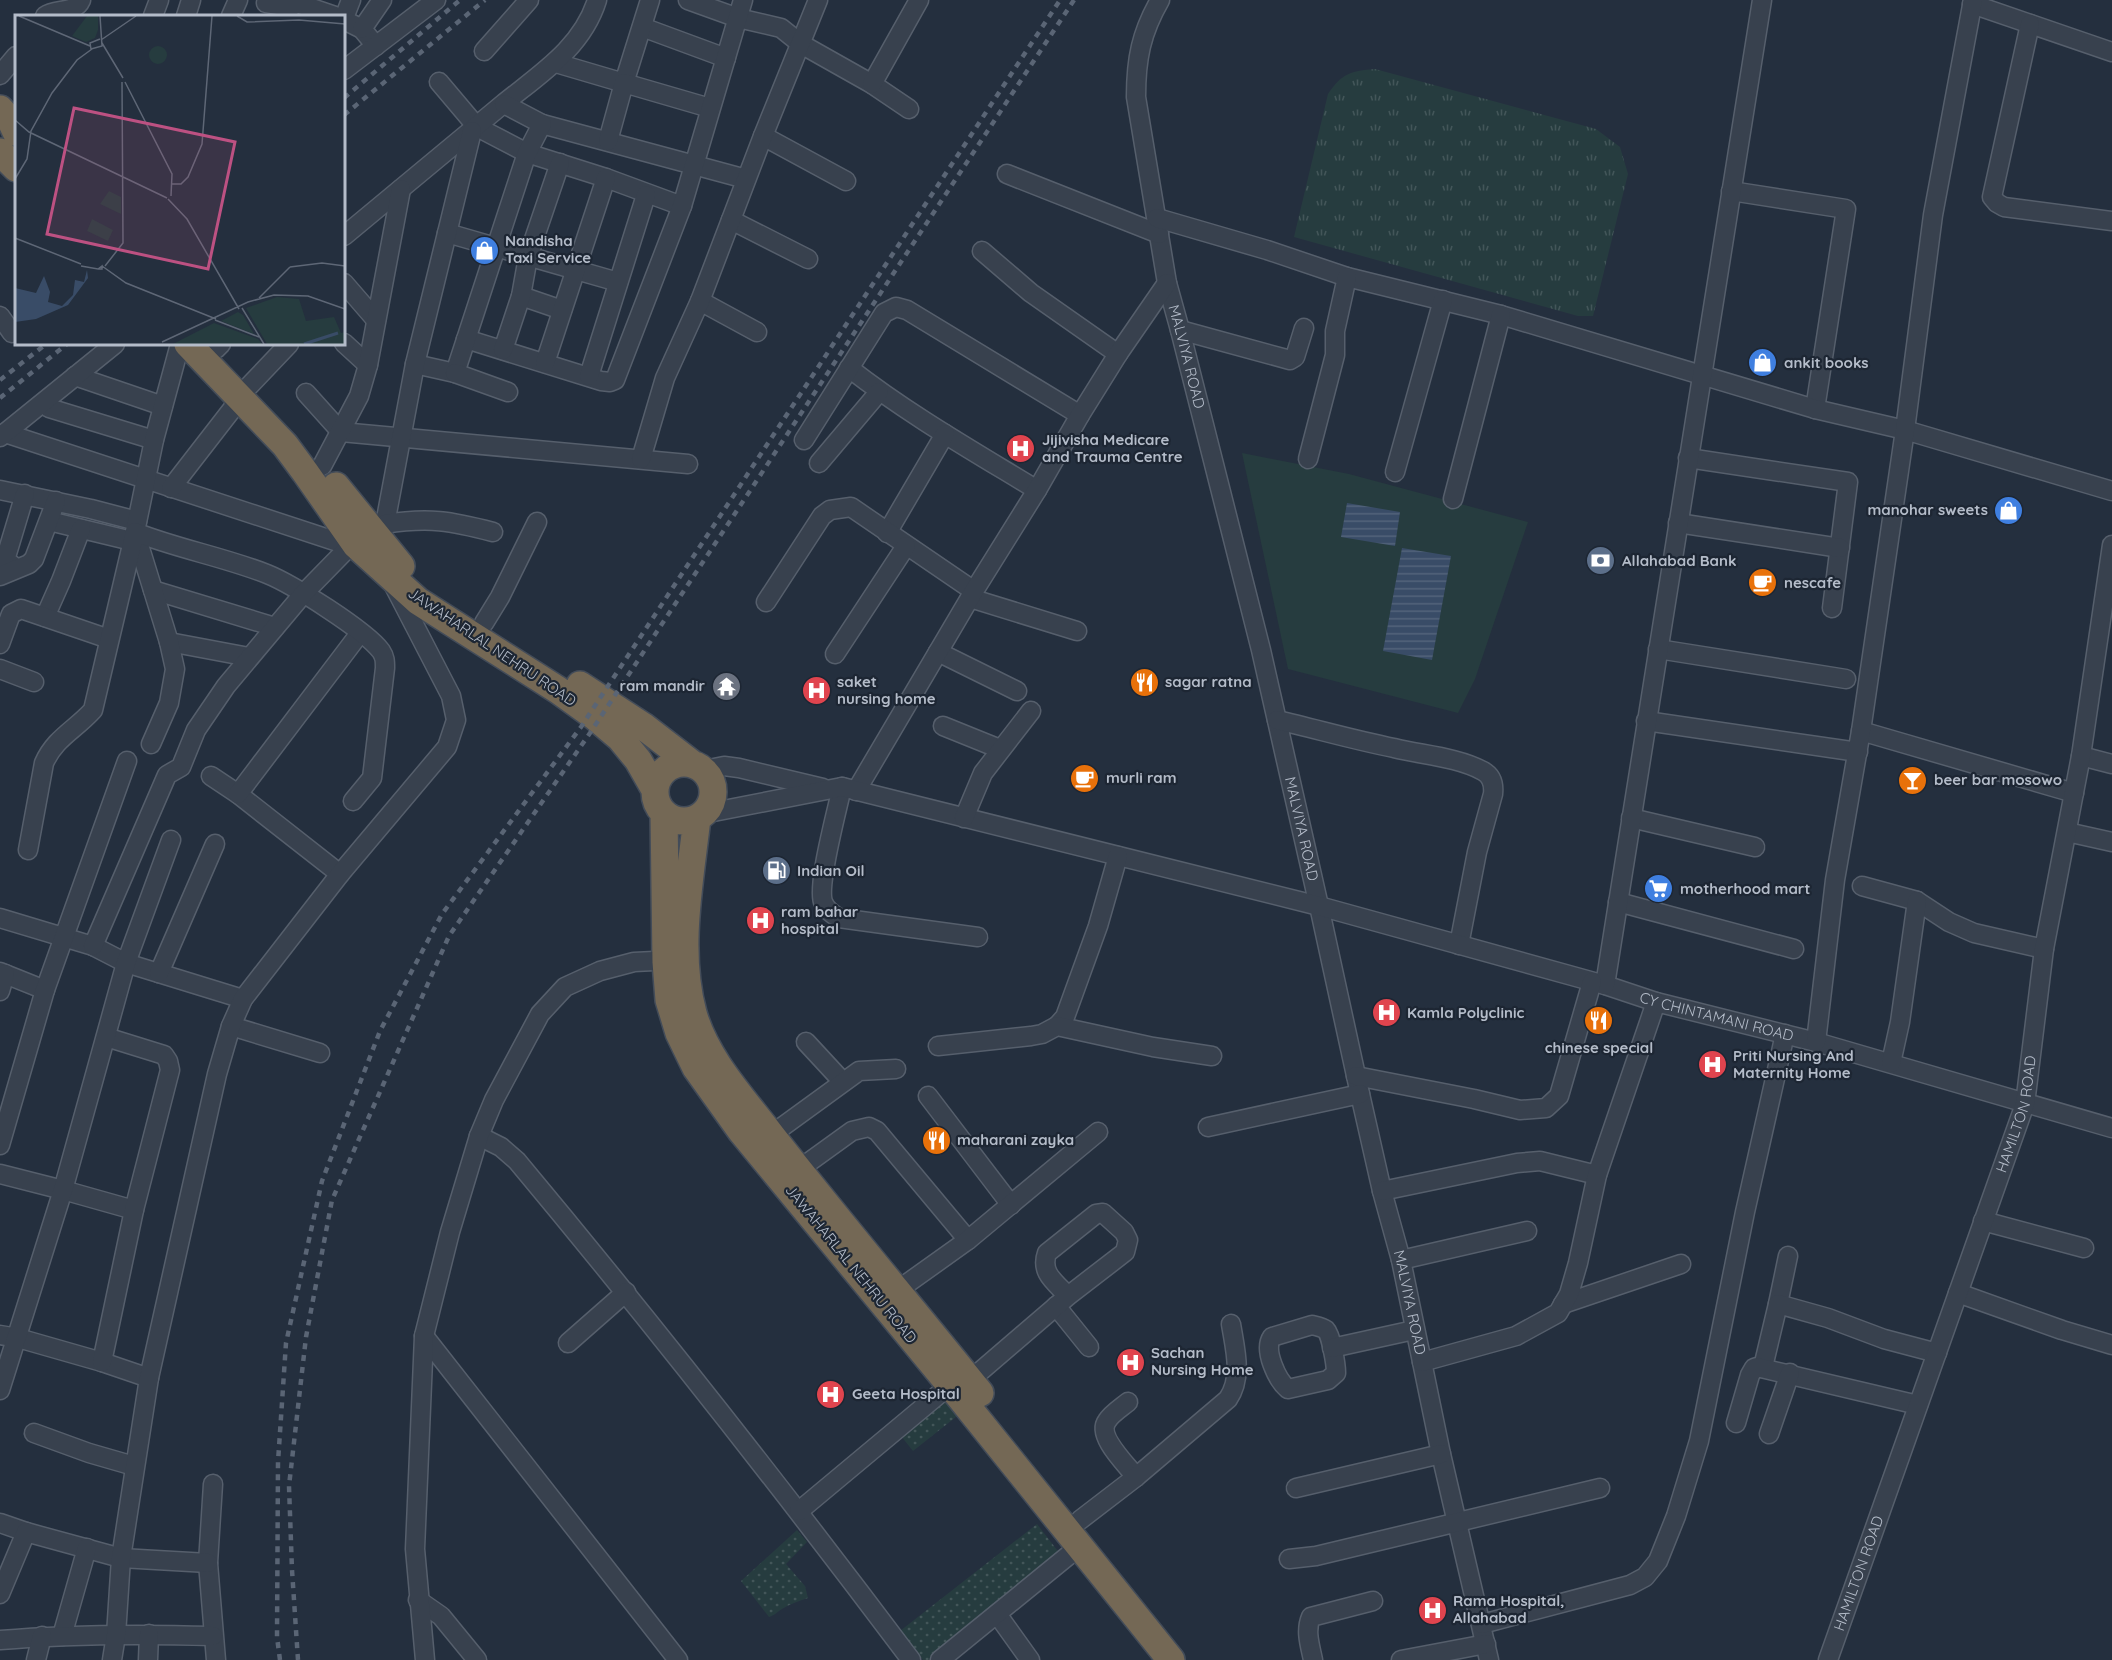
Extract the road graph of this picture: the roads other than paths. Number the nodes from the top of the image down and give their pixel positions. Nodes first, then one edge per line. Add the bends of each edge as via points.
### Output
1 (81, 0) edge
2 (159, 0) edge
3 (191, 0) edge
4 (351, 0) edge
5 (382, 0) edge
6 (436, 0) edge
7 (529, 0) edge
8 (597, 0) edge
9 (650, 0) edge
10 (688, 0) edge
11 (743, 0) edge
12 (818, 0) edge
13 (920, 0) edge
14 (1160, 0) edge
15 (1762, 0) edge
16 (1973, 2) edge
17 (265, 6) edge
18 (47, 15) edge
19 (153, 15) edge
20 (186, 15) edge
21 (332, 15) edge
22 (345, 16) edge
23 (738, 18) junction
24 (345, 20) edge
25 (2030, 24) junction
26 (642, 27) junction
27 (362, 29) junction
28 (801, 44) junction
29 (376, 46) junction
30 (484, 51) dead end
31 (2112, 52) edge
32 (15, 57) edge
33 (726, 58) junction
34 (556, 63) junction
35 (345, 69) edge
36 (0, 75) edge
37 (439, 82) dead end
38 (624, 83) junction
39 (872, 84) junction
40 (504, 104) junction
41 (710, 108) junction
42 (909, 109) dead end
43 (542, 124) junction
44 (474, 129) junction
45 (763, 136) junction
46 (608, 141) junction
47 (0, 152) edge
48 (527, 153) junction
49 (560, 163) junction
50 (693, 165) junction
51 (15, 167) edge
52 (1007, 174) dead end
53 (606, 178) junction
54 (746, 179) junction
55 (846, 181) dead end
56 (401, 189) junction
57 (1731, 191) junction
58 (646, 195) junction
59 (682, 206) junction
60 (731, 220) junction
61 (2112, 221) edge
62 (1158, 226) junction
63 (447, 233) junction
64 (345, 235) edge
65 (496, 247) junction
66 (982, 251) dead end
67 (528, 257) junction
68 (808, 259) dead end
69 (576, 270) junction
70 (1347, 277) junction
71 (1167, 284) junction
72 (617, 286) junction
73 (345, 288) edge
74 (521, 296) junction
75 (645, 300) junction
76 (1443, 300) junction
77 (700, 302) junction
78 (562, 310) junction
79 (1501, 315) junction
80 (0, 316) edge
81 (376, 320) junction
82 (1304, 328) dead end
83 (1180, 330) junction
84 (757, 332) dead end
85 (10, 335) edge
86 (466, 339) junction
87 (345, 344) edge
88 (114, 345) edge
89 (180, 345) edge
90 (189, 345) edge
91 (216, 345) edge
92 (288, 345) edge
93 (503, 350) junction
94 (1118, 354) junction
95 (545, 363) junction
96 (415, 364) junction
97 (368, 365) junction
98 (849, 368) junction
99 (455, 373) junction
100 (1701, 374) junction
101 (75, 376) junction
102 (589, 376) junction
103 (245, 392) junction
104 (507, 392) dead end
105 (879, 392) junction
106 (306, 393) dead end
107 (163, 406) junction
108 (49, 408) dead end
109 (1815, 409) junction
110 (1080, 415) junction
111 (1905, 429) junction
112 (341, 432) junction
113 (945, 434) junction
114 (3, 435) edge
115 (402, 437) junction
116 (154, 440) junction
117 (804, 440) dead end
118 (1688, 458) junction
119 (641, 459) junction
120 (1308, 459) dead end
121 (819, 463) dead end
122 (688, 464) dead end
123 (322, 466) junction
124 (1395, 472) dead end
125 (147, 481) junction
126 (171, 488) junction
127 (0, 490) edge
128 (1037, 490) junction
129 (2112, 491) edge
130 (25, 494) junction
131 (1453, 499) dead end
132 (56, 501) junction
133 (49, 520) junction
134 (537, 522) dead end
135 (1678, 523) junction
136 (81, 529) junction
137 (135, 531) junction
138 (494, 532) dead end
139 (887, 533) junction
140 (367, 538) junction
141 (2112, 545) edge
142 (906, 546) junction
143 (4, 547) edge
144 (1840, 548) junction
145 (8, 572) edge
146 (388, 575) junction
147 (153, 590) junction
148 (304, 593) junction
149 (972, 594) junction
150 (2108, 602) edge
151 (766, 603) dead end
152 (1832, 608) dead end
153 (45, 617) junction
154 (484, 623) junction
155 (275, 627) junction
156 (1077, 631) dead end
157 (360, 633) junction
158 (109, 639) junction
159 (169, 642) junction
160 (0, 644) edge
161 (1658, 649) junction
162 (938, 652) junction
163 (835, 654) dead end
164 (249, 657) junction
165 (0, 669) edge
166 (1846, 679) dead end
167 (34, 682) dead end
168 (1017, 691) dead end
169 (1031, 711) dead end
170 (1277, 720) junction
171 (1646, 721) junction
172 (943, 726) dead end
173 (1861, 731) junction
174 (152, 744) dead end
175 (1000, 749) junction
176 (1858, 752) junction
177 (2081, 756) junction
178 (127, 761) dead end
179 (2112, 764) edge
180 (698, 766) junction
181 (211, 776) dead end
182 (654, 788) junction
183 (842, 789) junction
184 (2074, 793) junction
185 (238, 794) junction
186 (352, 801) dead end
187 (664, 813) junction
188 (700, 816) junction
189 (964, 818) junction
190 (1631, 818) junction
191 (2067, 832) junction
192 (171, 840) dead end
193 (2112, 842) edge
194 (215, 844) dead end
195 (1755, 847) dead end
196 (27, 850) dead end
197 (1118, 856) junction
198 (340, 874) junction
199 (1862, 886) dead end
200 (1917, 901) junction
201 (1618, 902) junction
202 (1319, 906) junction
203 (0, 918) edge
204 (64, 937) junction
205 (978, 937) dead end
206 (1459, 945) junction
207 (93, 946) junction
208 (1794, 949) dead end
209 (2044, 949) junction
210 (676, 960) junction
211 (126, 963) junction
212 (159, 973) junction
213 (2, 979) edge
214 (1599, 984) junction
215 (45, 990) junction
216 (243, 999) junction
217 (1656, 1002) junction
218 (231, 1026) junction
219 (1057, 1026) junction
220 (1785, 1034) junction
221 (106, 1037) junction
222 (806, 1042) dead end
223 (1816, 1042) junction
224 (938, 1046) dead end
225 (320, 1053) dead end
226 (1212, 1056) dead end
227 (1891, 1064) junction
228 (896, 1069) dead end
229 (843, 1082) junction
230 (1358, 1085) junction
231 (928, 1096) dead end
232 (2025, 1104) junction
233 (1208, 1127) dead end
234 (2112, 1128) edge
235 (1098, 1132) dead end
236 (771, 1135) junction
237 (479, 1136) junction
238 (0, 1144) edge
239 (798, 1170) junction
240 (0, 1174) edge
241 (1597, 1175) junction
242 (63, 1190) junction
243 (1382, 1191) junction
244 (1011, 1205) junction
245 (134, 1210) junction
246 (1983, 1221) junction
247 (1527, 1231) dead end
248 (968, 1240) junction
249 (2084, 1248) dead end
250 (1788, 1256) dead end
251 (1401, 1260) junction
252 (1681, 1264) dead end
253 (898, 1290) junction
254 (626, 1292) junction
255 (1958, 1293) junction
256 (1062, 1301) junction
257 (1563, 1304) junction
258 (1778, 1304) junction
259 (1231, 1324) dead end
260 (1414, 1330) junction
261 (424, 1336) junction
262 (9, 1337) edge
263 (568, 1343) dead end
264 (2112, 1345) edge
265 (1089, 1347) dead end
266 (1332, 1348) dead end
267 (1937, 1353) junction
268 (102, 1362) junction
269 (1422, 1362) junction
270 (1762, 1367) junction
271 (1790, 1373) junction
272 (148, 1378) junction
273 (960, 1383) junction
274 (0, 1390) edge
275 (1128, 1402) dead end
276 (1918, 1405) junction
277 (1736, 1423) dead end
278 (34, 1433) dead end
279 (1769, 1434) dead end
280 (1441, 1454) junction
281 (134, 1466) junction
282 (1136, 1477) junction
283 (213, 1484) dead end
284 (1296, 1488) dead end
285 (1600, 1488) dead end
286 (799, 1511) junction
287 (1457, 1522) junction
288 (0, 1523) edge
289 (26, 1532) junction
290 (1080, 1533) junction
291 (87, 1548) junction
292 (121, 1558) junction
293 (1289, 1559) dead end
294 (208, 1563) junction
295 (0, 1594) edge
296 (418, 1600) junction
297 (1373, 1601) dead end
298 (997, 1614) junction
299 (1482, 1624) junction
300 (149, 1634) junction
301 (116, 1635) junction
302 (42, 1636) junction
303 (62, 1636) junction
304 (213, 1636) junction
305 (0, 1640) edge
306 (1488, 1652) edge
307 (36, 1660) edge
308 (112, 1660) edge
309 (148, 1660) edge
310 (216, 1660) edge
311 (425, 1660) edge
312 (477, 1660) edge
313 (678, 1660) edge
314 (911, 1660) edge
315 (940, 1660) edge
316 (1030, 1660) edge
317 (1171, 1660) edge
318 (1191, 1660) edge
319 (1312, 1660) edge
320 (1401, 1660) edge
321 (1828, 1660) edge

1 - 18 street via 74,9
2 - 19 street
3 - 20 street
4 - 22 street
5 - 27 street
6 - 29 street
7 - 30 street
8 - 34 street via 585,27
9 - 26 street
10 - 23 street
11 - 23 street
12 - 28 street
13 - 39 street
14 - 62 street, MALVIYA ROAD via 1143,38 1136,72 1136,97
15 - 57 street
16 - 25 street
16 - 111 street via 1933,214
17 - 21 street via 291,7 297,3
23 - 28 street via 781,28
23 - 33 street
24 - 27 street
25 - 31 street
25 - 61 street via 1992,197 2004,207
26 - 33 street
26 - 38 street
27 - 29 street
28 - 39 street
28 - 45 street
29 - 35 street
32 - 36 street
33 - 41 street
34 - 38 street
34 - 40 street
37 - 44 street
38 - 41 street
38 - 46 street
39 - 42 street
40 - 43 street
40 - 44 street
41 - 50 street
43 - 46 street
43 - 48 street
44 - 48 street
44 - 56 street
44 - 63 street
45 - 54 street
45 - 55 street
46 - 50 street
47 - 51 highway
48 - 49 street
48 - 65 street
49 - 53 street
49 - 67 street
50 - 54 street
50 - 59 street
52 - 62 street
53 - 58 street
53 - 69 street
54 - 60 street
56 - 64 street
56 - 81 street
57 - 100 street
57 - 109 street via 1846,209
58 - 59 street
58 - 72 street
59 - 75 street
60 - 68 street
60 - 77 street
62 - 70 street via 1267,250
62 - 71 street, MALVIYA ROAD
63 - 65 street
63 - 96 street
65 - 67 street
65 - 86 street
66 - 94 street via 1031,293
67 - 69 street
67 - 74 street
69 - 72 street
69 - 78 street
70 - 76 street
70 - 120 street via 1335,331 1335,355
71 - 83 street, MALVIYA ROAD
71 - 94 street
72 - 75 street
72 - 102 street
73 - 81 street
74 - 78 street
74 - 93 street
75 - 102 street via 615,380 600,381
76 - 79 street
76 - 124 street
77 - 84 street
77 - 119 street via 665,378
78 - 95 street
79 - 100 street
79 - 131 street
80 - 85 street
81 - 97 street
82 - 83 street via 1295,357 1290,360
83 - 170 street, MALVIYA ROAD
86 - 93 street
86 - 99 street
87 - 97 street
88 - 101 street
89 - 107 street
90 - 103 highway, JAWAHARLAL NEHRU ROAD
91 - 103 highway, JAWAHARLAL NEHRU ROAD
92 - 103 street
93 - 95 street
94 - 110 street
95 - 102 street
96 - 99 street
96 - 115 street
97 - 112 street via 359,396
98 - 105 street
98 - 110 street via 884,313 896,307
98 - 117 street
99 - 104 street
100 - 109 street
100 - 118 street
101 - 107 street
101 - 114 street
103 - 123 highway, JAWAHARLAL NEHRU ROAD via 294,432
103 - 126 street
103 - 140 highway, JAWAHARLAL NEHRU ROAD via 305,472
105 - 113 street
105 - 121 street
106 - 112 street
107 - 116 street
108 - 116 street
109 - 111 street
110 - 128 street
111 - 129 street
111 - 173 street
112 - 115 street
112 - 123 street
113 - 128 street
113 - 139 street
114 - 125 street
115 - 119 street
115 - 140 street
116 - 125 street
118 - 135 street
118 - 144 street via 1848,482
119 - 122 street
123 - 140 highway, JAWAHARLAL NEHRU ROAD
125 - 126 street
125 - 137 street
126 - 140 street
127 - 130 street
128 - 149 street
130 - 132 street
130 - 143 street
132 - 133 street
132 - 137 street
133 - 136 street
133 - 145 street via 34,559
134 - 154 street
135 - 144 street
135 - 161 street
136 - 137 street
136 - 153 street
137 - 147 street
137 - 148 street via 162,543 267,574
137 - 158 street
138 - 140 street via 425,519
139 - 142 street
139 - 151 street via 850,507 830,510 822,516
140 - 146 highway, JAWAHARLAL NEHRU ROAD
140 - 148 street
140 - 154 highway, JAWAHARLAL NEHRU ROAD via 412,577
141 - 150 street, HAMILTON ROAD
142 - 149 street
142 - 163 street
143 - 145 street
144 - 152 street
146 - 182 highway, JAWAHARLAL NEHRU ROAD via 418,601 594,716 620,738
146 - 198 street via 451,696 456,720 447,747
147 - 155 street
147 - 159 street
148 - 155 street
148 - 157 street
149 - 156 street
149 - 162 street
150 - 177 street, HAMILTON ROAD
153 - 158 street
153 - 160 street via 16,610
154 - 180 highway, JAWAHARLAL NEHRU ROAD
155 - 164 street
157 - 185 street
157 - 186 street via 380,649 385,668 372,778
158 - 196 street via 93,710 54,744 44,763
159 - 164 street
159 - 174 street via 175,669 169,703
161 - 166 street
161 - 171 street
162 - 168 street
162 - 183 street
164 - 207 street via 196,730 181,767 167,775
165 - 167 street
169 - 175 street
170 - 202 street, MALVIYA ROAD
170 - 206 street via 1459,762 1491,777 1493,794
171 - 176 street
171 - 190 street
172 - 175 street
173 - 176 street
173 - 184 street
175 - 189 street via 983,773
176 - 223 street via 1835,880
177 - 179 street
177 - 184 street, HAMILTON ROAD
178 - 204 street
180 - 182 highway via 670,765
180 - 183 street, CY CHINTAMANI ROAD via 739,768
180 - 188 highway, JAWAHARLAL NEHRU ROAD via 708,775 713,788 711,802
181 - 185 street
182 - 187 highway, JAWAHARLAL NEHRU ROAD via 656,802
183 - 188 street
183 - 189 street, CY CHINTAMANI ROAD
183 - 205 street via 821,885 823,903 830,913 839,918
184 - 191 street, HAMILTON ROAD
185 - 198 street
187 - 188 highway via 684,821
187 - 210 highway, JAWAHARLAL NEHRU ROAD
188 - 210 highway, JAWAHARLAL NEHRU ROAD
189 - 197 street, CY CHINTAMANI ROAD
190 - 195 street
190 - 201 street
191 - 193 street
191 - 209 street, HAMILTON ROAD
192 - 211 street
194 - 212 street
197 - 202 street, CY CHINTAMANI ROAD
197 - 219 street via 1098,926 1065,1017
198 - 216 street
199 - 200 street
200 - 209 street via 1974,933
200 - 227 street
201 - 208 street
201 - 214 street
202 - 206 street, CY CHINTAMANI ROAD
202 - 230 street, MALVIYA ROAD
203 - 204 street
204 - 207 street
204 - 215 street
206 - 214 street, CY CHINTAMANI ROAD
207 - 211 street
209 - 232 street, HAMILTON ROAD
210 - 236 highway, JAWAHARLAL NEHRU ROAD via 687,980 702,1039
210 - 237 street via 634,962 600,971 565,987 540,1014
210 - 273 highway, JAWAHARLAL NEHRU ROAD via 669,1000 673,1017 706,1084 741,1131
211 - 212 street
211 - 221 street
212 - 216 street
213 - 215 street
214 - 217 street, CY CHINTAMANI ROAD
214 - 230 street via 1559,1096 1546,1108 1520,1110
215 - 238 street
216 - 218 street
217 - 220 street, CY CHINTAMANI ROAD
217 - 241 street
218 - 225 street
218 - 272 street
219 - 224 street via 1031,1036
219 - 226 street
220 - 223 street, CY CHINTAMANI ROAD
220 - 299 street via 1699,1441 1658,1561 1645,1577 1630,1585
221 - 242 street
221 - 245 street via 164,1055 170,1070
222 - 229 street
223 - 227 street, CY CHINTAMANI ROAD
227 - 232 street, CY CHINTAMANI ROAD
228 - 229 street via 859,1071
229 - 236 street
230 - 233 street
230 - 243 street, MALVIYA ROAD
231 - 244 street
232 - 234 street, CY CHINTAMANI ROAD
232 - 246 street, HAMILTON ROAD
235 - 244 street
236 - 239 highway, JAWAHARLAL NEHRU ROAD
237 - 254 street via 517,1161
237 - 261 street
239 - 248 street via 852,1131 869,1127 877,1131
239 - 253 highway, JAWAHARLAL NEHRU ROAD
240 - 242 street
241 - 243 street via 1540,1161
241 - 257 street via 1578,1263
242 - 245 street
242 - 262 street
243 - 251 street, MALVIYA ROAD
244 - 248 street
245 - 268 street
246 - 249 street
246 - 255 street, HAMILTON ROAD
247 - 251 street
248 - 253 street
250 - 258 street
251 - 260 street, MALVIYA ROAD
252 - 257 street
253 - 273 highway, JAWAHARLAL NEHRU ROAD
254 - 263 street
254 - 286 street
255 - 264 street
255 - 267 street, HAMILTON ROAD
256 - 256 street via 1128,1246 1124,1232 1103,1213 1096,1214 1047,1253 1046,1271
256 - 265 street
256 - 273 street
257 - 269 street via 1558,1313 1516,1336
258 - 267 street
258 - 270 street
259 - 282 street via 1237,1375 1234,1390
260 - 266 street
260 - 269 street, MALVIYA ROAD
261 - 296 street via 415,1550
261 - 313 street
262 - 268 street
262 - 274 street
267 - 276 street, HAMILTON ROAD
268 - 272 street
269 - 280 street, MALVIYA ROAD
270 - 271 street
270 - 277 street via 1754,1368 1750,1375
271 - 276 street
271 - 279 street
272 - 281 street
273 - 286 street
273 - 290 highway, JAWAHARLAL NEHRU ROAD
275 - 282 street via 1106,1421 1104,1429 1108,1442
276 - 321 street, HAMILTON ROAD
278 - 281 street
280 - 284 street
280 - 287 street, MALVIYA ROAD
281 - 292 street
282 - 290 street
283 - 294 street
285 - 287 street
286 - 314 street
287 - 293 street
287 - 299 street, MALVIYA ROAD
288 - 289 street
289 - 291 street
289 - 295 street
290 - 298 street
290 - 317 highway, JAWAHARLAL NEHRU ROAD
290 - 318 highway, JAWAHARLAL NEHRU ROAD
291 - 292 street
291 - 303 street
292 - 294 street
292 - 301 street
294 - 304 street
296 - 311 street
296 - 312 street via 441,1616
297 - 319 street via 1311,1617 1307,1632
298 - 315 street
298 - 316 street
299 - 306 street, MALVIYA ROAD
300 - 301 street
300 - 304 street
300 - 309 street
301 - 303 street
301 - 308 street
302 - 303 street
302 - 305 street
302 - 307 street
304 - 310 street
306 - 320 street

